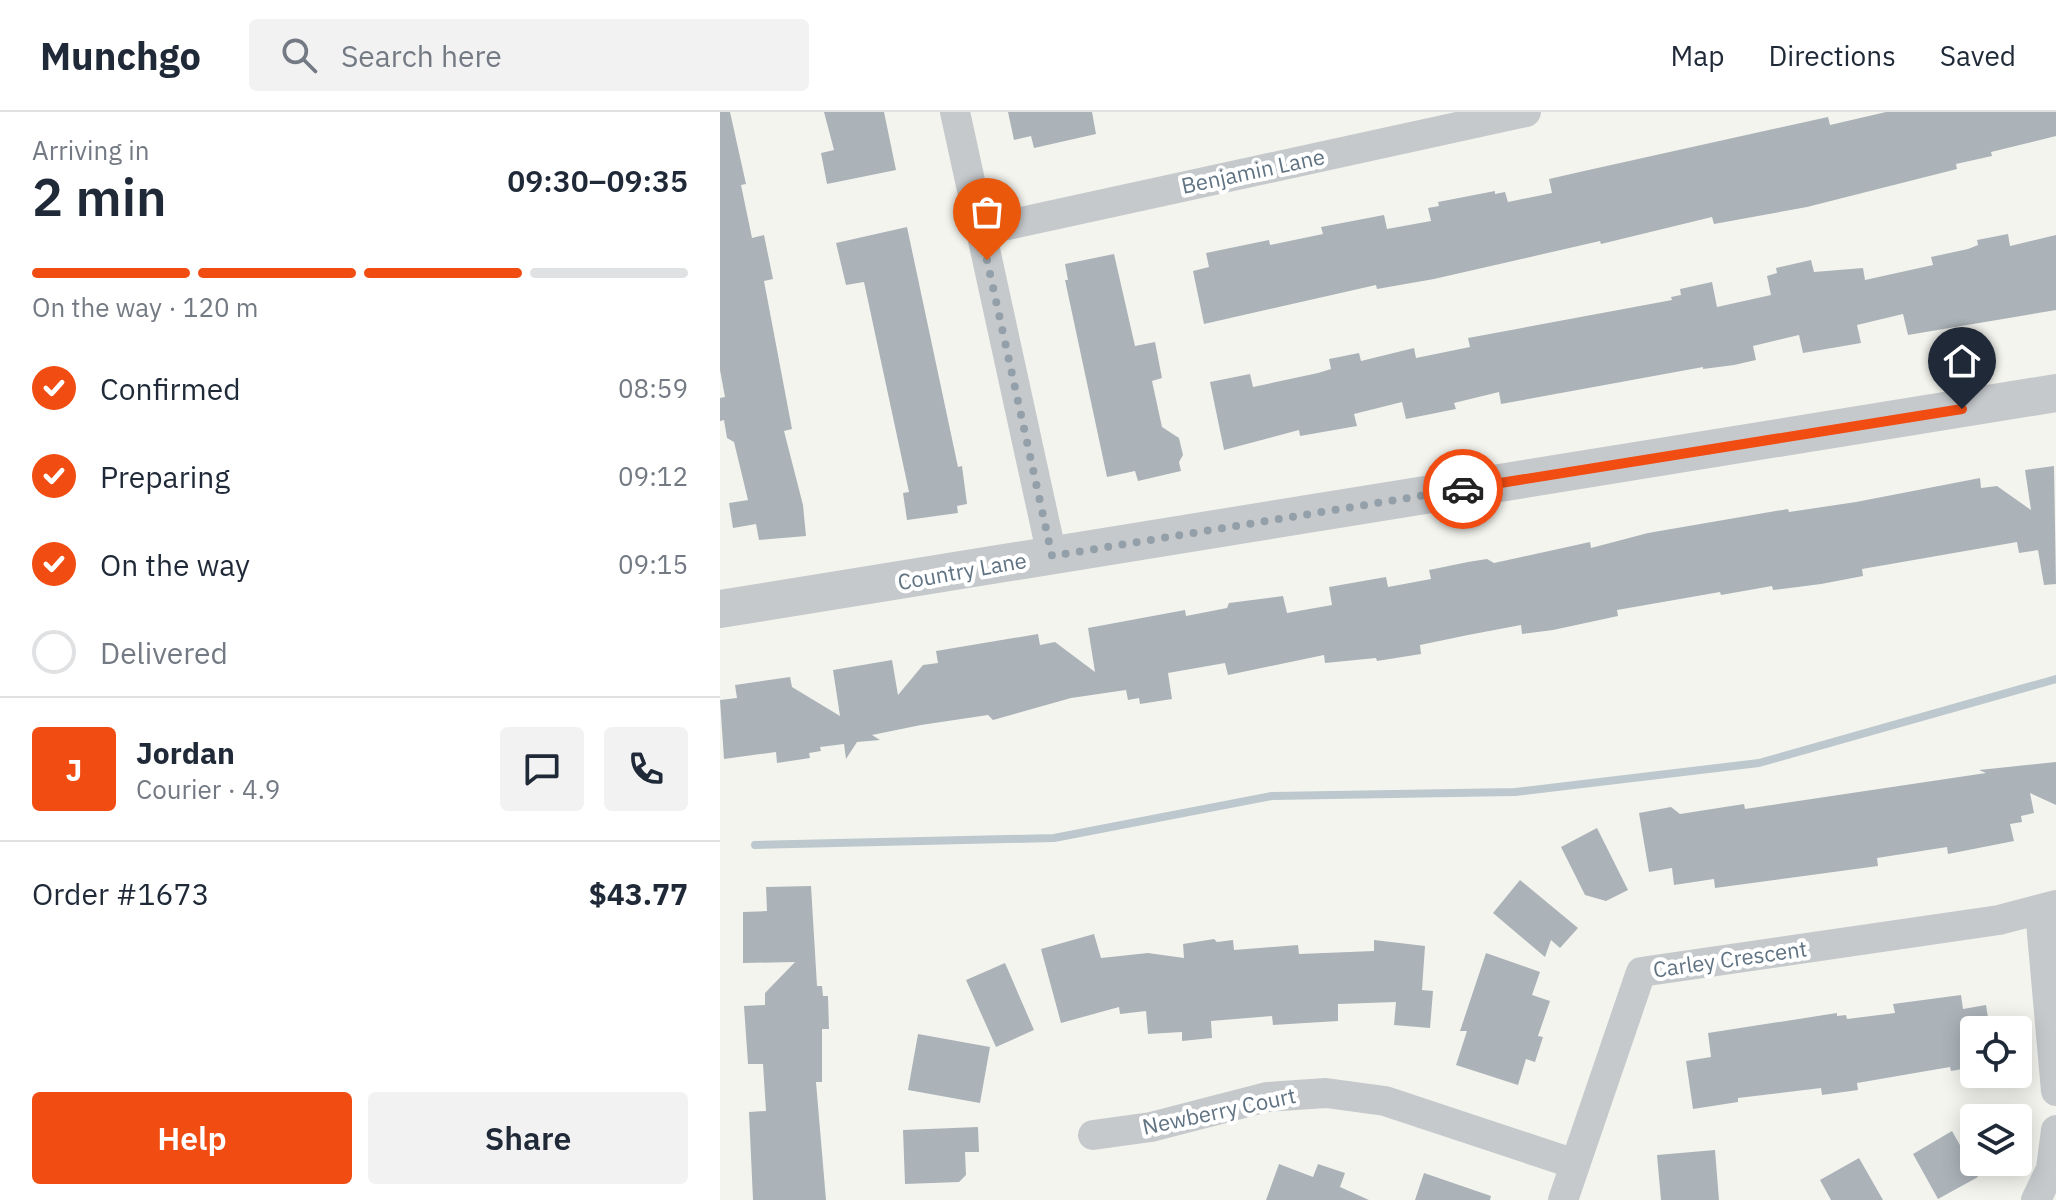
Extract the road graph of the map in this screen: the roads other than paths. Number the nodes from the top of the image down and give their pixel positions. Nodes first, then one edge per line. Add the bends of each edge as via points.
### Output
1 (955, 112) edge
2 (1526, 112) edge
3 (980, 231) junction
4 (2056, 393) edge
5 (1052, 556) junction
6 (720, 609) edge
7 (2048, 908) edge
8 (2056, 1091) edge
9 (2056, 1130) edge
10 (1093, 1135) dead end
11 (1575, 1164) junction
12 (1563, 1200) edge
13 (2036, 1200) edge

1 - 3 street
2 - 3 street, Benjamin Lane
3 - 5 street
4 - 5 street, Country Lane
5 - 6 street, Country Lane
7 - 8 street
7 - 11 street, Carley Crescent via 1999,920 1641,972
9 - 13 street via 2051,1169
10 - 11 street, Newberry Court via 1151,1127 1267,1097 1326,1093 1385,1101
11 - 12 street, Carley Crescent

